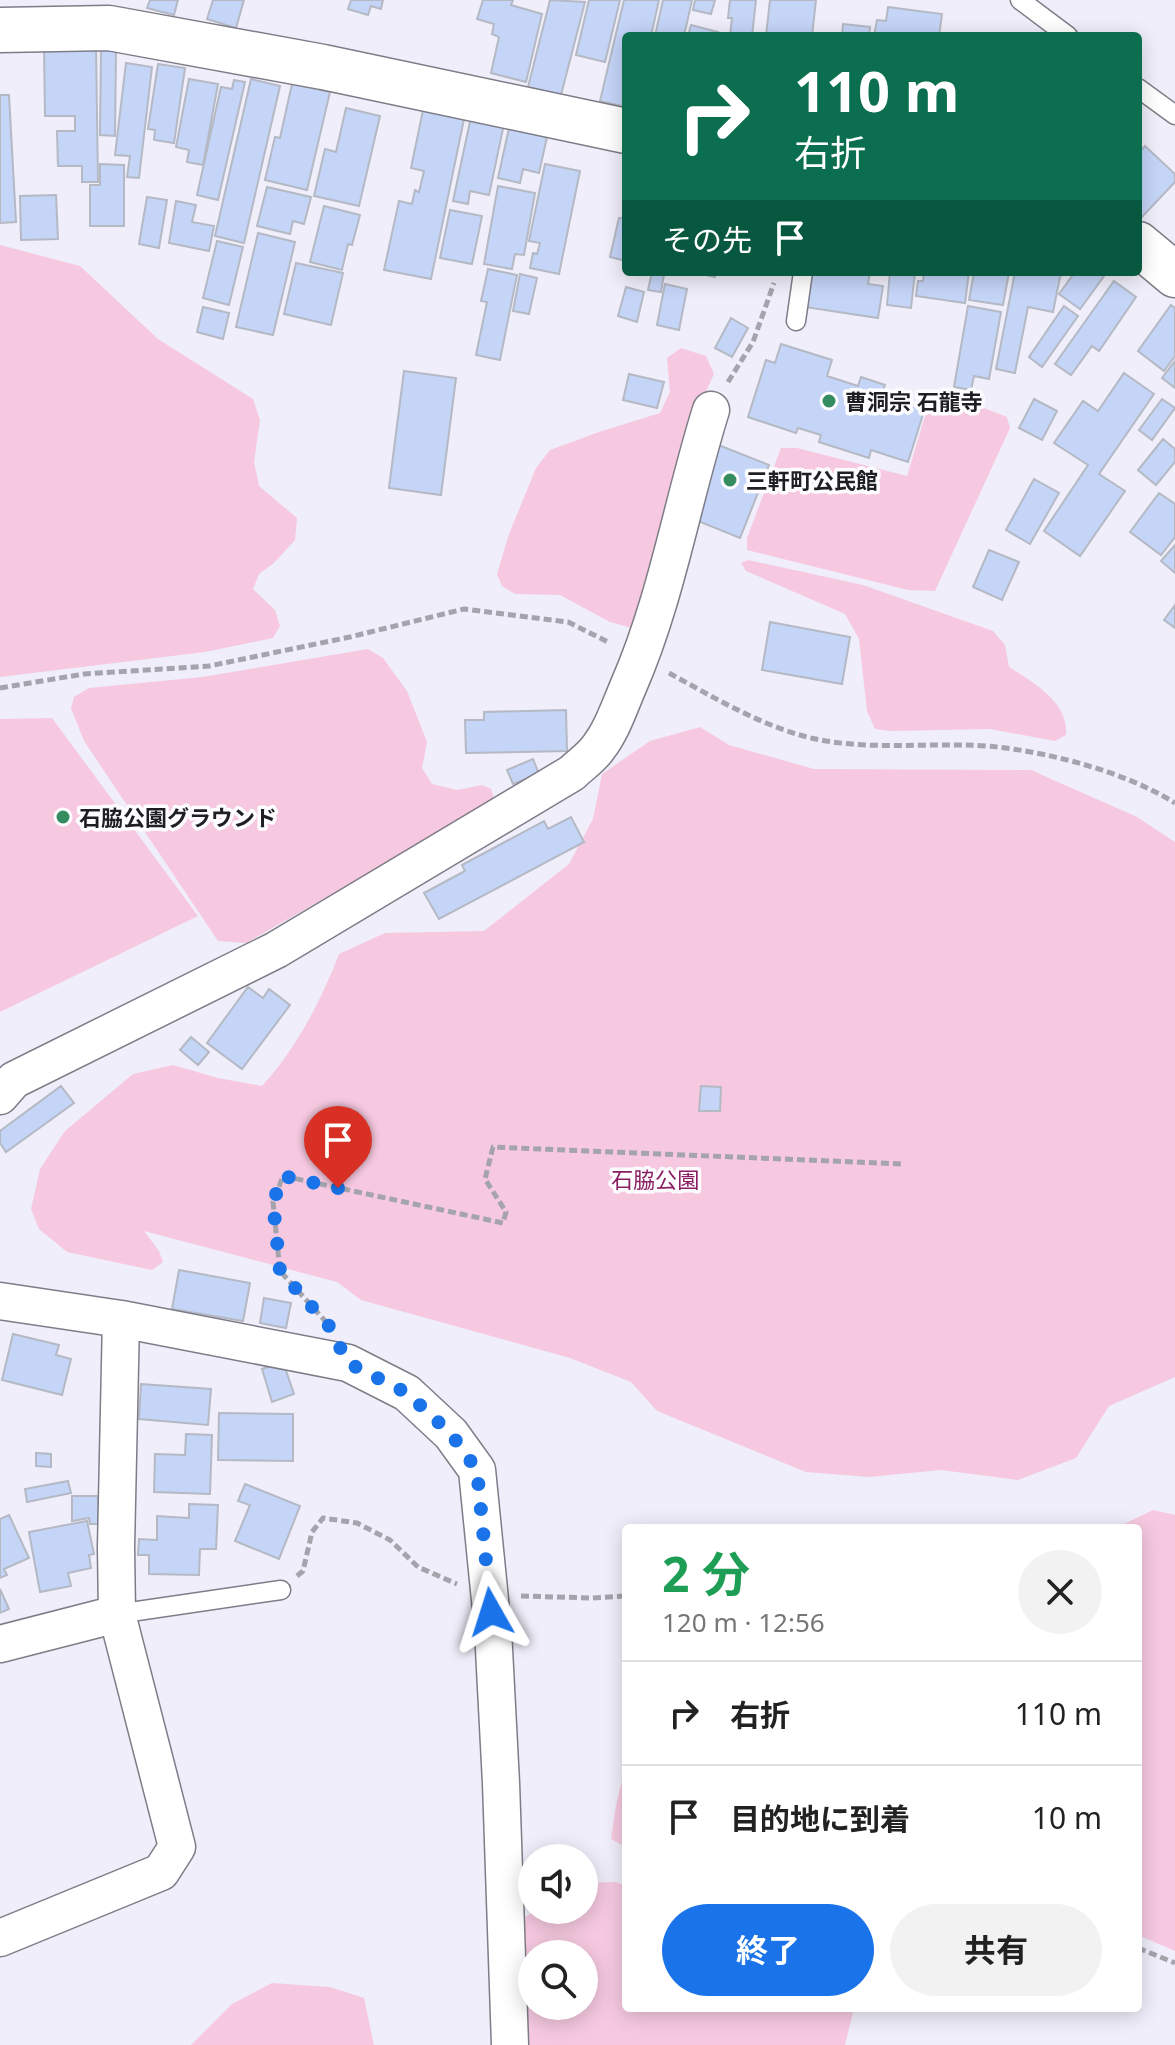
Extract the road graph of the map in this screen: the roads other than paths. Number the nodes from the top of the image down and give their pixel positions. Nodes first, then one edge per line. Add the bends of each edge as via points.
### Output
1 (1020, 0) edge
2 (110, 14) edge
3 (0, 30) edge
4 (1063, 32) edge
5 (1142, 91) edge
6 (1175, 115) edge
7 (622, 130) edge
8 (1142, 247) edge
9 (1175, 275) edge
10 (802, 276) edge
11 (796, 321) dead end
12 (711, 410) road end
13 (0, 1096) edge
14 (0, 1301) edge
15 (121, 1319) junction
16 (281, 1590) road end
17 (117, 1614) junction
18 (0, 1644) edge
19 (0, 1938) edge
20 (510, 2045) edge

1 - 4 lane
2 - 3 street
2 - 7 street via 323,67
5 - 6 lane
8 - 9 street
10 - 11 lane
12 - 13 street via 641,658 596,751 572,773 276,950 14,1080
14 - 15 street
15 - 17 street
15 - 20 street via 348,1363 407,1393 451,1434 477,1470 501,1783
16 - 17 lane
17 - 18 street
17 - 19 street via 177,1847 161,1872

